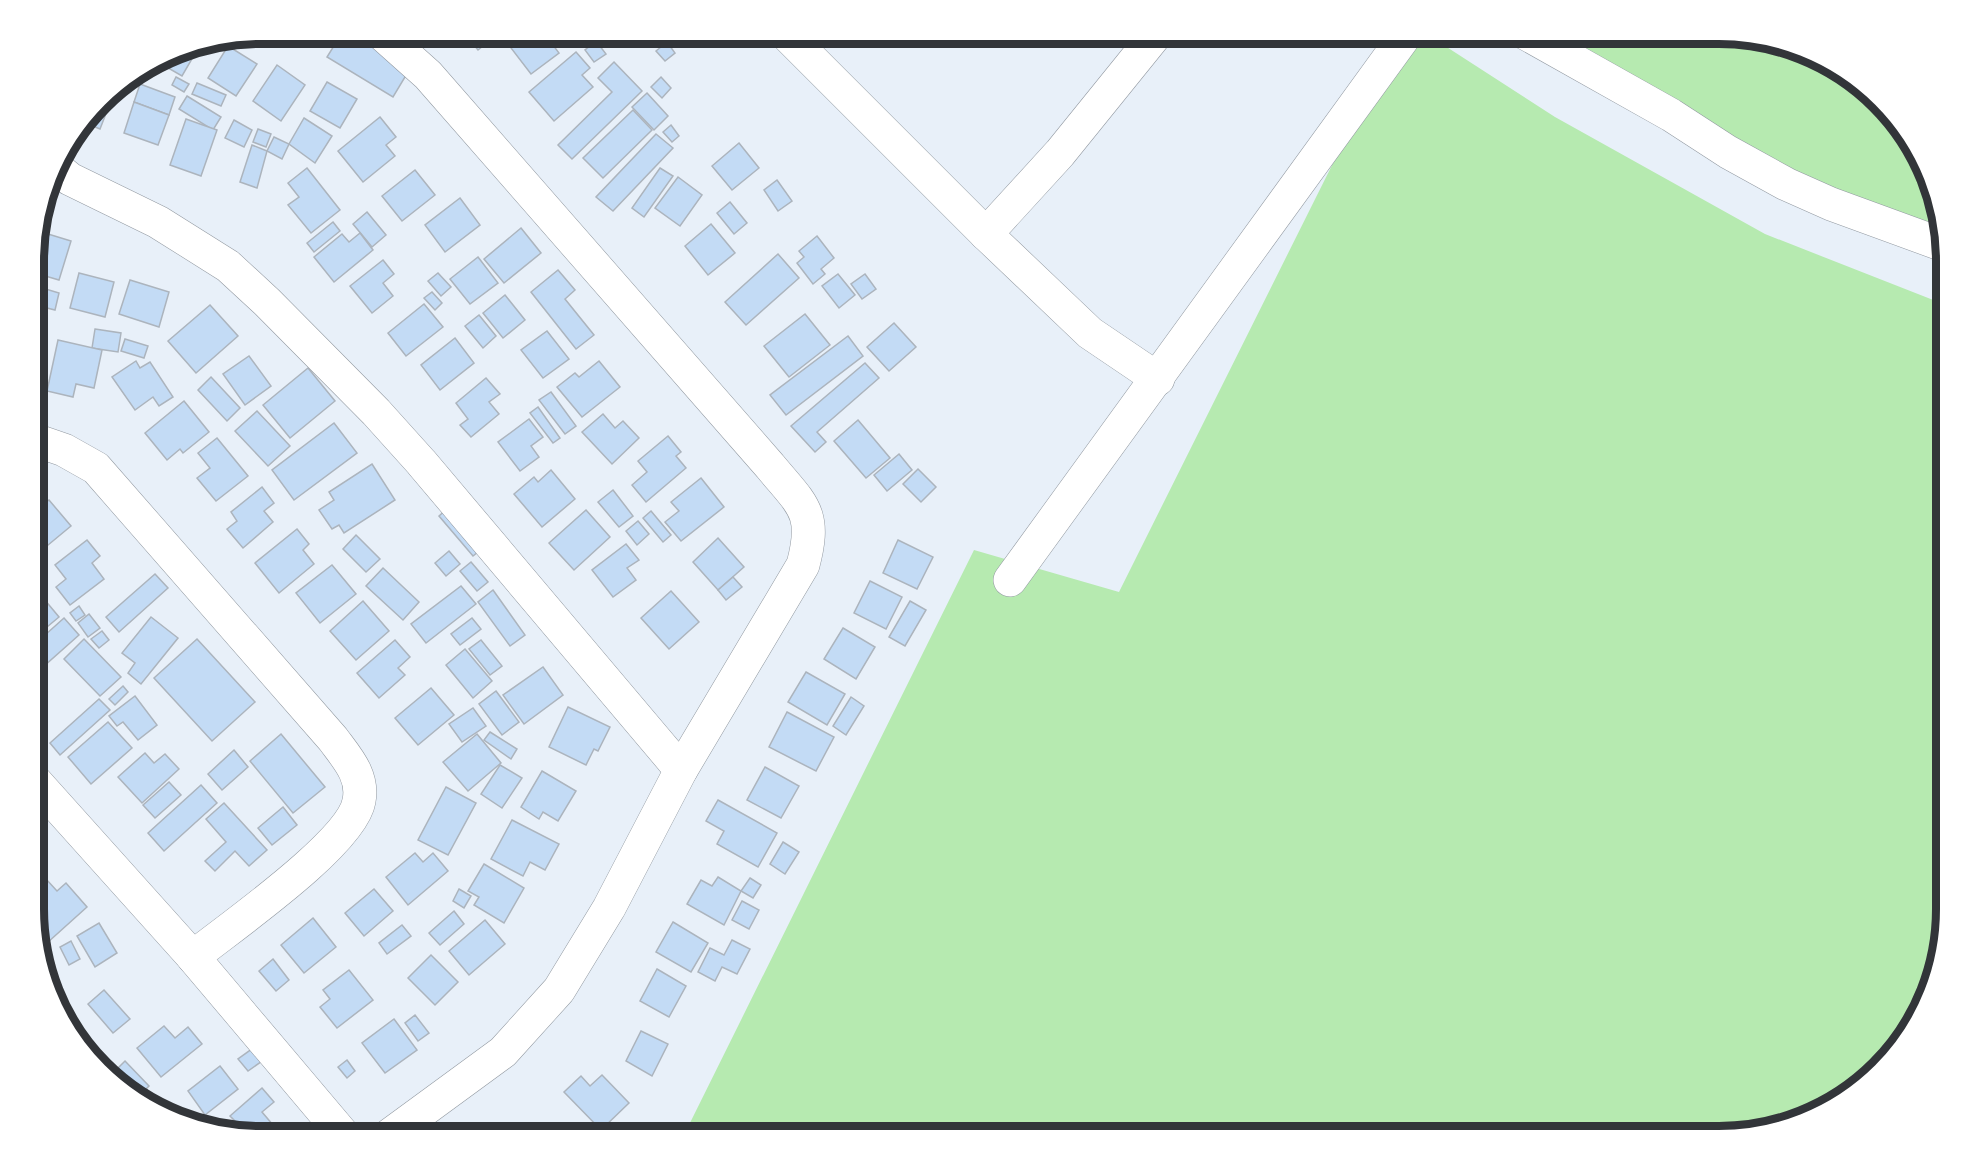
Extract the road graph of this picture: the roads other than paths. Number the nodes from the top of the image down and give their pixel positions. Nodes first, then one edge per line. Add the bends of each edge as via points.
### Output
1 (394, 44) edge
2 (796, 44) edge
3 (1148, 44) edge
4 (1399, 44) edge
5 (1545, 44) edge
6 (62, 173) edge
7 (986, 234) junction
8 (1936, 242) edge
9 (1158, 379) junction
10 (44, 443) edge
11 (1010, 580) dead end
12 (681, 770) junction
13 (44, 791) edge
14 (193, 957) junction
15 (336, 1126) edge
16 (402, 1126) edge

1 - 12 street via 458,109 770,466 808,515 810,538 803,566
2 - 7 street
3 - 7 street via 1060,153
4 - 9 street
5 - 8 street via 1786,184
6 - 12 street via 158,222 228,266 267,302 421,462
7 - 9 street via 1090,333
9 - 11 street
10 - 14 street via 96,468 333,739 360,782 352,820 340,834 315,859
12 - 16 street via 609,908 559,990 503,1052
13 - 14 street
14 - 15 street

